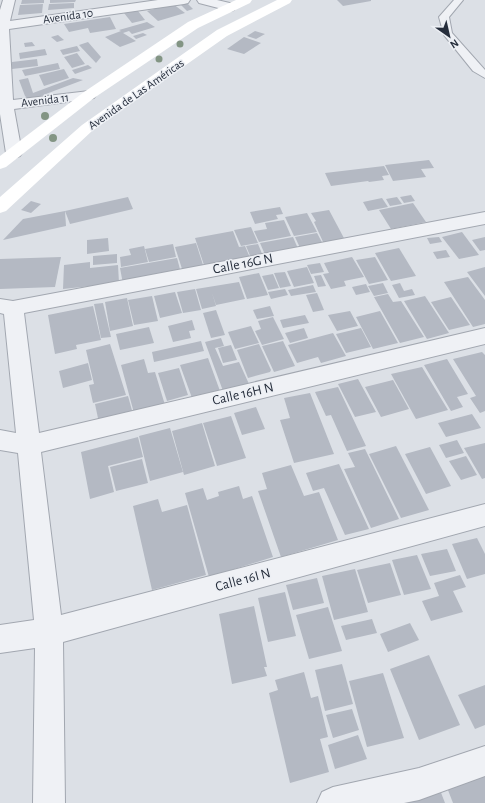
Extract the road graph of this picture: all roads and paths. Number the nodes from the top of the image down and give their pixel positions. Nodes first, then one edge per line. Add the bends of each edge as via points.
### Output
1 (9, 0) edge
2 (184, 0) edge
3 (203, 0) edge
4 (246, 0) edge
5 (286, 0) edge
6 (459, 0) edge
7 (230, 7) junction
8 (1, 26) edge
9 (485, 75) edge
10 (89, 95) junction
11 (3, 106) edge
12 (14, 153) junction
13 (0, 164) edge
14 (0, 208) edge
15 (485, 218) edge
16 (6, 307) edge
17 (485, 336) edge
18 (0, 440) edge
19 (30, 445) junction
20 (485, 515) edge
21 (49, 632) junction
22 (0, 639) edge
23 (485, 761) edge
24 (49, 803) edge
25 (333, 803) edge

1 - 8 street
2 - 8 street, Avenida 10
3 - 7 street
4 - 7 main road, Avenida de Las Américas
5 - 14 main road, Avenida de Las Américas via 222,33 87,128
6 - 9 lane via 444,17 447,34
7 - 10 main road, Avenida de Las Américas via 193,25
8 - 11 street
10 - 11 street, Avenida 11
10 - 12 main road, Avenida de Las Américas
11 - 12 street
12 - 13 main road, Avenida de Las Américas
15 - 16 street, Calle 16G N
16 - 19 street
17 - 19 street, Calle 16H N
18 - 19 street, Calle 16H N
19 - 21 street
20 - 21 street, Calle 16I N
21 - 22 street, Calle 16I N
21 - 24 street
23 - 25 street via 419,784

